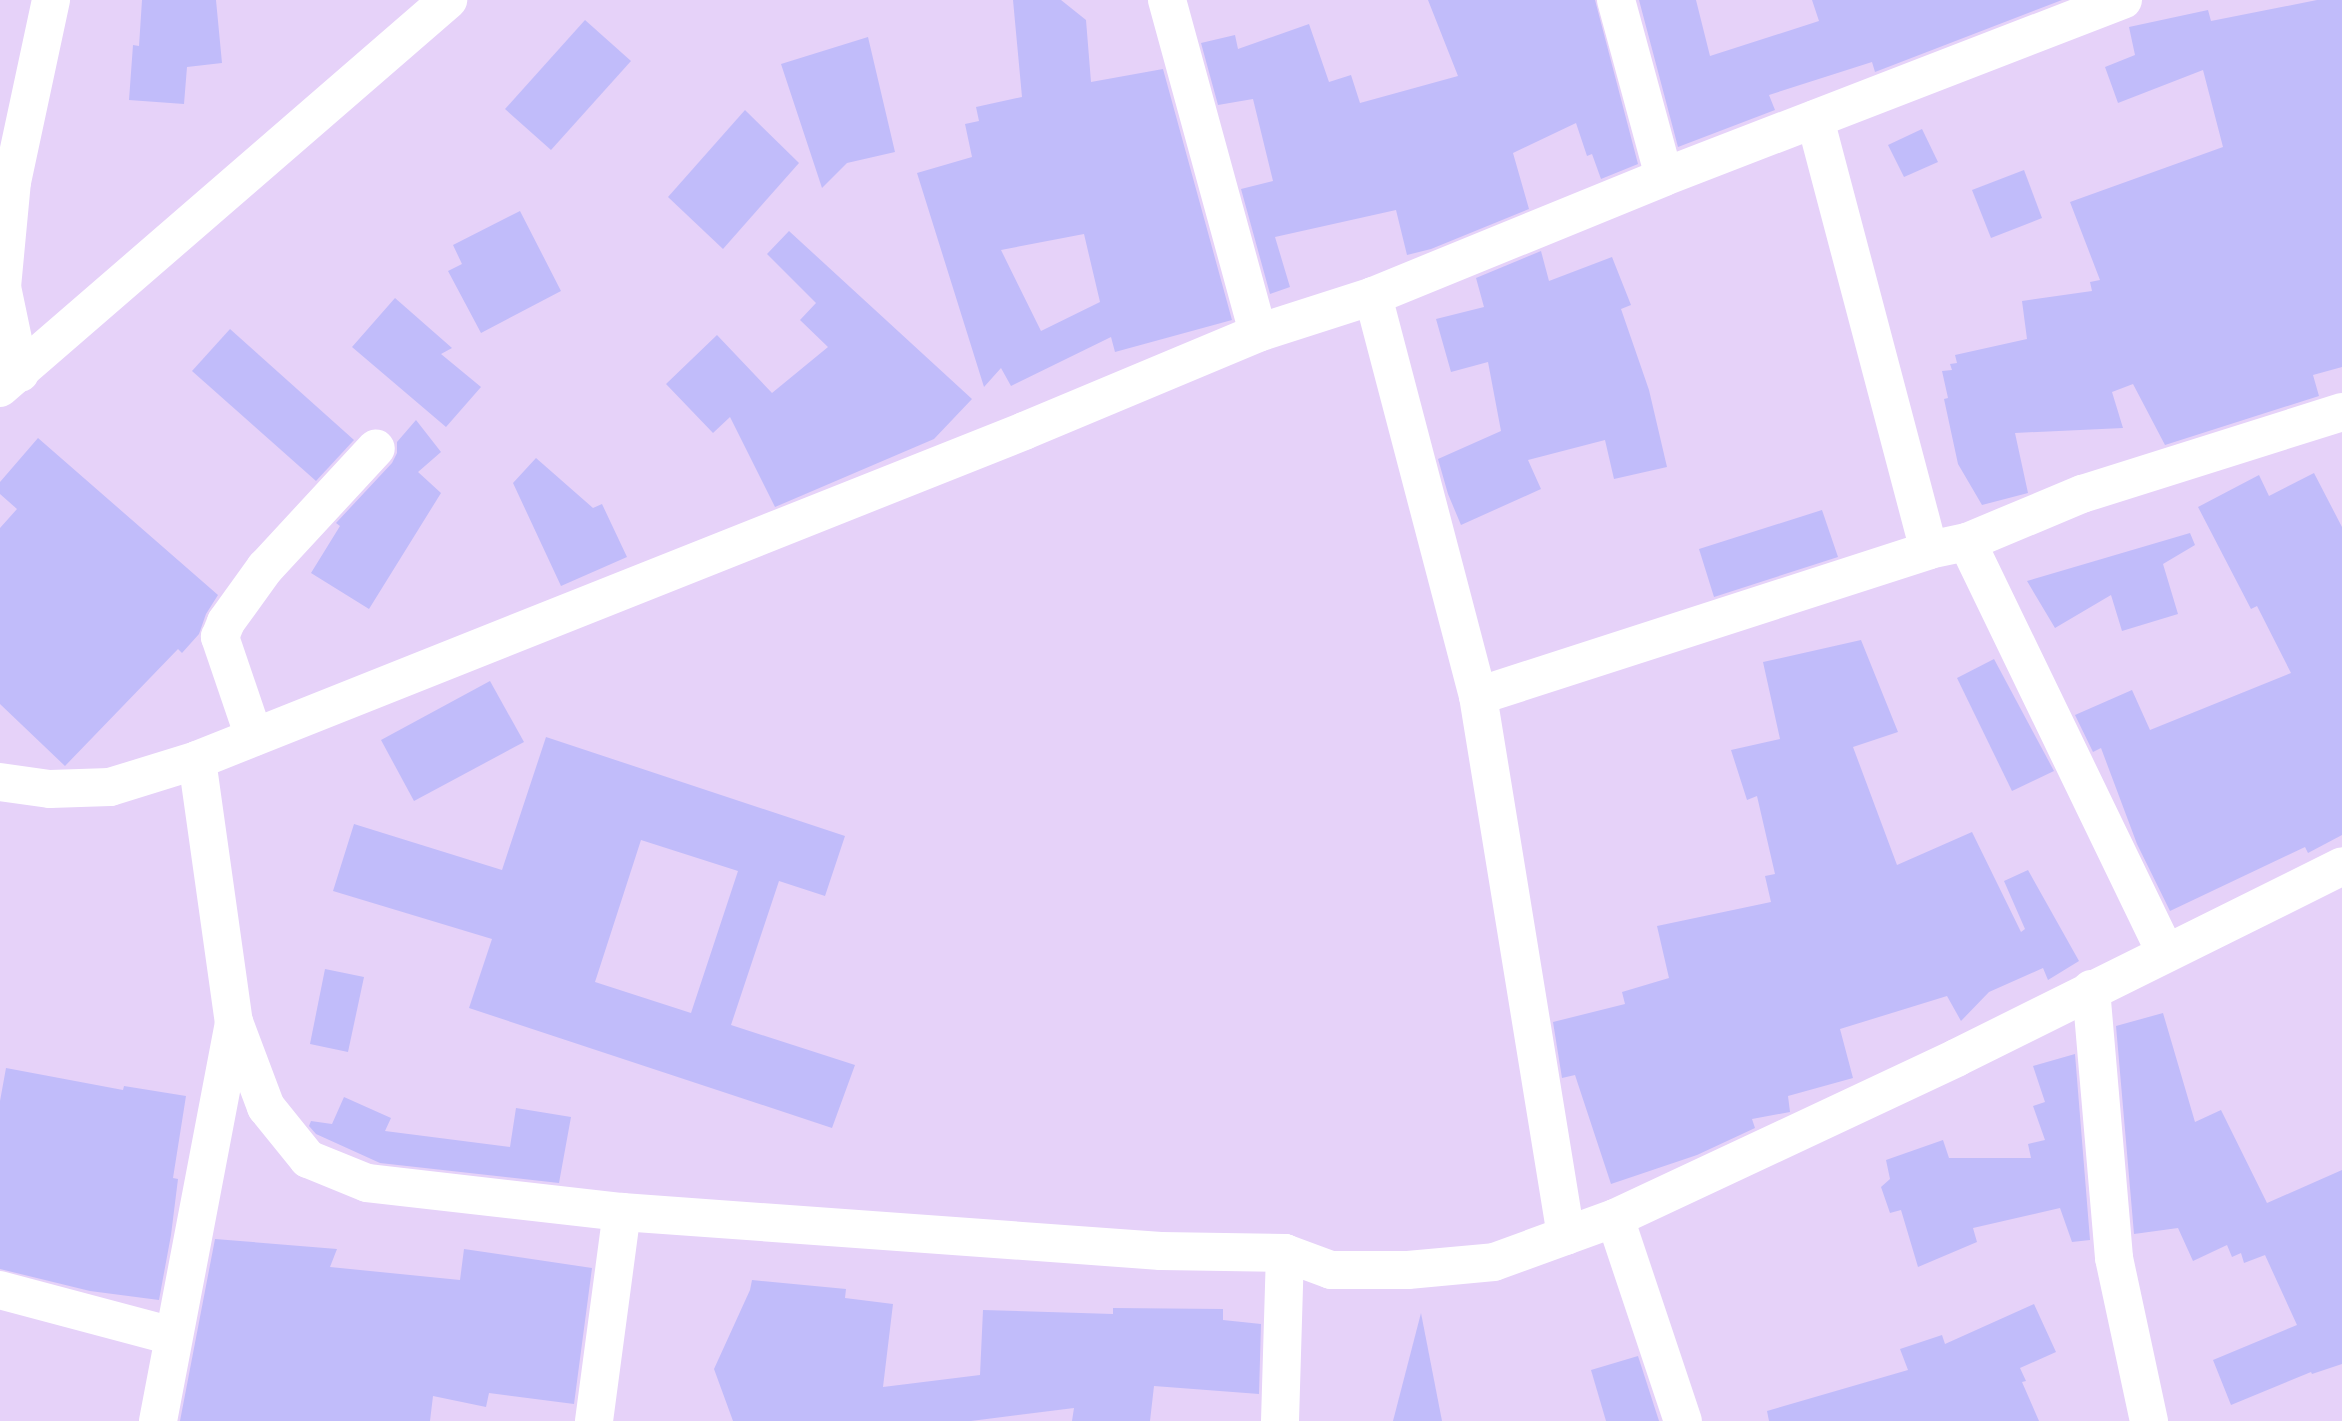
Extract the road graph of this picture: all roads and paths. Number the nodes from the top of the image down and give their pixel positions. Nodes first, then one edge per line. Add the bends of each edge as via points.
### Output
1 (51, 0) edge
2 (448, 0) edge
3 (1167, 0) edge
4 (1616, 0) edge
5 (2123, 0) edge
6 (2074, 9) edge
7 (1815, 119) junction
8 (1664, 177) junction
9 (1373, 296) junction
10 (1258, 333) junction
11 (10, 381) edge
12 (2342, 412) edge
13 (376, 448) dead end
14 (1967, 542) junction
15 (1929, 550) junction
16 (1478, 696) junction
17 (254, 737) junction
18 (197, 760) junction
19 (0, 782) edge
20 (2342, 866) edge
21 (2165, 952) junction
22 (2091, 989) junction
23 (234, 1022) junction
24 (622, 1213) junction
25 (1615, 1218) junction
26 (1566, 1236) junction
27 (1285, 1253) junction
28 (0, 1290) edge
29 (173, 1336) junction
30 (158, 1421) edge
31 (594, 1421) edge
32 (1280, 1421) edge
33 (1683, 1421) edge
34 (2148, 1421) edge

1 - 11 street via 12,182 2,288
2 - 11 street
3 - 10 street
4 - 8 street
5 - 6 street
6 - 7 street
7 - 8 street
7 - 15 street
8 - 9 street
9 - 10 street
9 - 16 street
10 - 17 street via 1024,431
12 - 14 street via 2082,494
13 - 17 street via 265,568 226,621 220,637
14 - 15 street
14 - 21 street
15 - 16 street
16 - 26 street
17 - 18 street
18 - 19 street via 110,787 50,789
18 - 23 street
20 - 21 street
21 - 22 street
22 - 25 street via 1956,1058
22 - 34 street via 2114,1258
23 - 24 street via 266,1107 308,1159 367,1183
23 - 29 street
24 - 27 street via 1161,1251
24 - 31 street
25 - 26 street
25 - 33 street
26 - 27 street via 1494,1262 1408,1269 1331,1270
27 - 32 street
28 - 29 street
29 - 30 street

